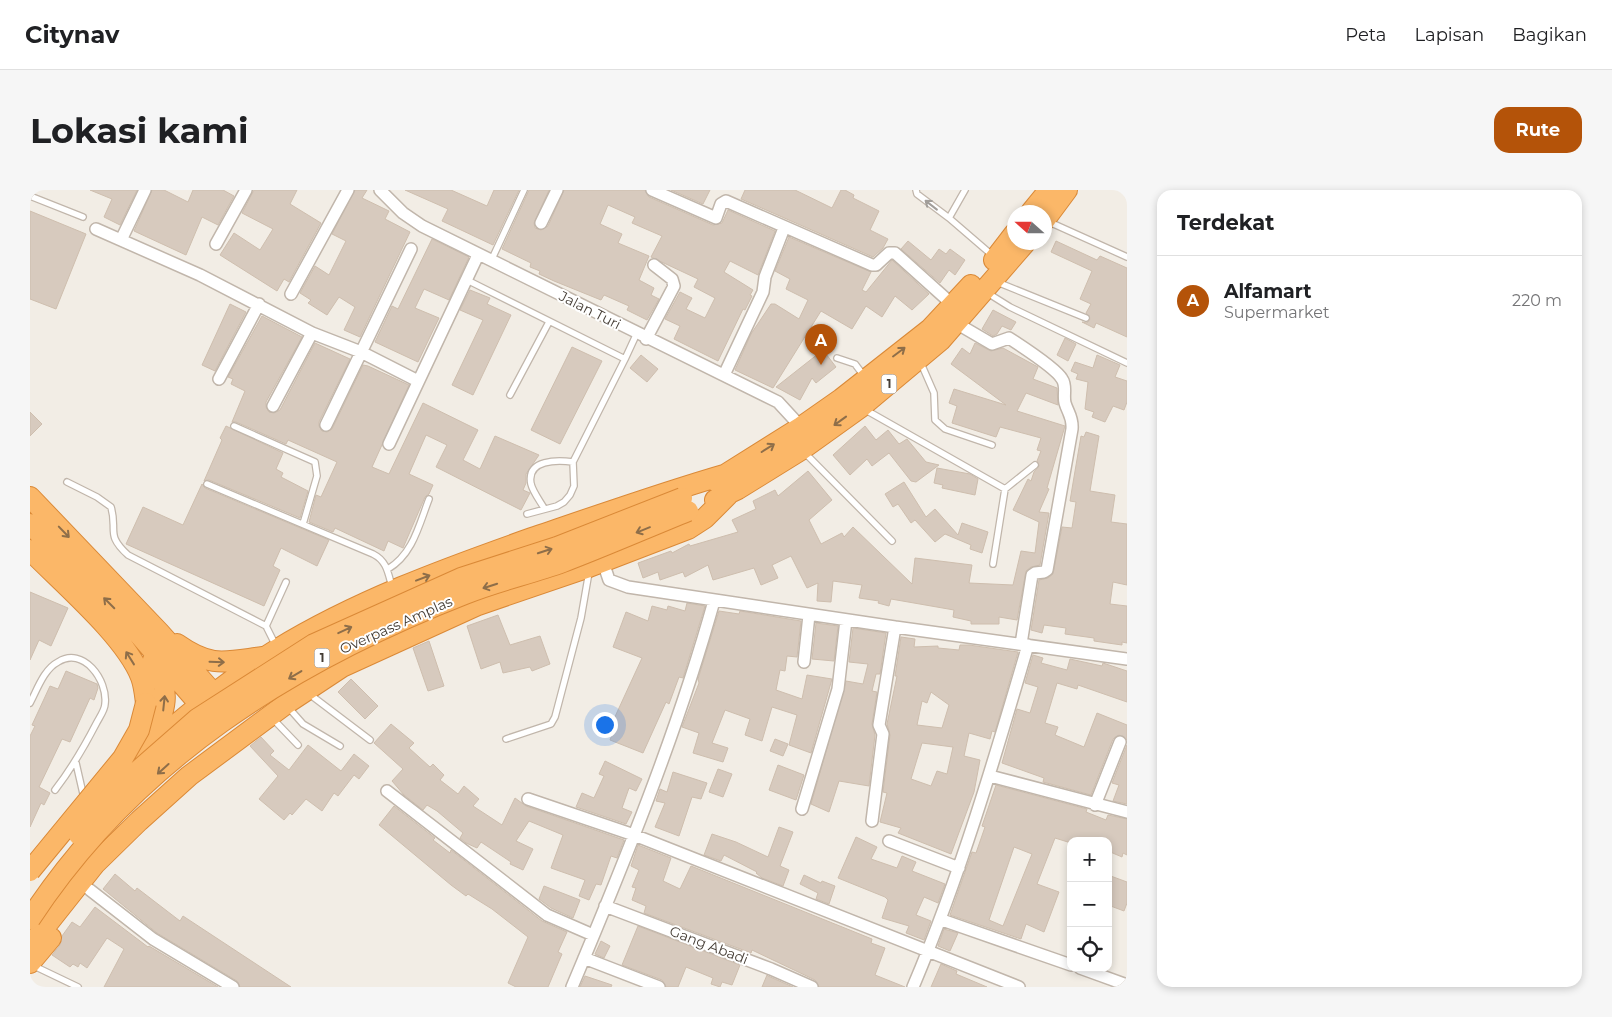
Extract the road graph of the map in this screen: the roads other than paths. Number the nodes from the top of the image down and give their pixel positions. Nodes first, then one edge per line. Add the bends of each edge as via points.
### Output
1 (145, 190) edge
2 (246, 190) edge
3 (348, 190) edge
4 (380, 190) edge
5 (524, 190) edge
6 (557, 190) edge
7 (652, 190) edge
8 (916, 190) edge
9 (965, 190) edge
10 (1048, 190) edge
11 (1067, 190) edge
12 (30, 196) edge
13 (1044, 205) edge
14 (1052, 206) edge
15 (83, 217) dead end
16 (949, 218) junction
17 (542, 223) dead end
18 (1052, 223) edge
19 (784, 228) junction
20 (96, 229) dead end
21 (121, 240) junction
22 (1007, 243) edge
23 (216, 244) dead end
24 (411, 248) dead end
25 (1019, 250) edge
26 (478, 256) junction
27 (1127, 256) edge
28 (996, 258) junction
29 (491, 261) junction
30 (654, 265) dead end
31 (467, 280) junction
32 (989, 286) junction
33 (291, 294) dead end
34 (260, 304) junction
35 (954, 314) junction
36 (1086, 318) dead end
37 (550, 322) junction
38 (312, 333) junction
39 (642, 336) junction
40 (361, 352) junction
41 (837, 358) dead end
42 (625, 359) junction
43 (919, 359) junction
44 (1127, 363) edge
45 (724, 375) junction
46 (866, 378) junction
47 (220, 379) dead end
48 (418, 381) junction
49 (510, 395) dead end
50 (273, 406) dead end
51 (862, 407) junction
52 (326, 425) dead end
53 (234, 426) dead end
54 (801, 427) junction
55 (389, 444) dead end
56 (992, 446) dead end
57 (801, 450) junction
58 (573, 462) junction
59 (1035, 465) dead end
60 (727, 474) junction
61 (67, 482) dead end
62 (207, 484) dead end
63 (1005, 489) junction
64 (728, 495) junction
65 (30, 497) edge
66 (429, 499) dead end
67 (685, 505) junction
68 (544, 508) junction
69 (527, 514) dead end
70 (30, 524) edge
71 (303, 524) junction
72 (892, 540) dead end
73 (30, 550) edge
74 (993, 564) dead end
75 (596, 565) junction
76 (388, 568) junction
77 (286, 582) dead end
78 (392, 590) junction
79 (714, 601) junction
80 (810, 615) junction
81 (846, 620) junction
82 (129, 622) junction
83 (266, 626) junction
84 (895, 627) junction
85 (159, 632) junction
86 (1025, 645) junction
87 (273, 653) junction
88 (1127, 659) edge
89 (804, 662) dead end
90 (307, 691) junction
91 (206, 700) junction
92 (30, 703) edge
93 (278, 710) junction
94 (506, 739) dead end
95 (370, 740) dead end
96 (1120, 742) dead end
97 (235, 743) junction
98 (298, 745) dead end
99 (340, 746) dead end
100 (147, 748) junction
101 (76, 763) junction
102 (990, 776) junction
103 (55, 790) dead end
104 (387, 791) dead end
105 (528, 799) dead end
106 (85, 800) junction
107 (1095, 805) junction
108 (802, 809) dead end
109 (1127, 812) edge
110 (872, 821) dead end
111 (634, 835) junction
112 (889, 841) dead end
113 (30, 855) edge
114 (959, 868) junction
115 (30, 871) edge
116 (90, 890) junction
117 (30, 895) edge
118 (605, 906) junction
119 (30, 919) edge
120 (942, 920) junction
121 (593, 935) junction
122 (30, 946) edge
123 (929, 950) junction
124 (584, 958) junction
125 (30, 964) edge
126 (1067, 964) edge
127 (1091, 972) edge
128 (1127, 985) edge
129 (78, 987) edge
130 (234, 987) edge
131 (572, 987) edge
132 (659, 987) edge
133 (812, 987) edge
134 (913, 987) edge
135 (1019, 987) edge

1 - 21 street
2 - 23 street
3 - 33 street
4 - 26 street, Jalan Turi via 422,226
5 - 29 lane
6 - 17 street
7 - 19 street via 716,218 721,204 726,201
16 -> 8 lane
9 - 16 lane
10 - 13 highway
11 - 14 highway
12 - 15 lane
16 - 28 lane
18 - 27 lane
19 - 35 street via 876,266 890,253 895,253
19 - 45 street via 765,277 763,292
20 - 21 street
21 - 34 street
22 - 28 highway, 1
24 - 40 street
25 - 32 highway, 1
26 - 29 street, Jalan Turi
26 - 31 street
28 - 35 highway, 1
29 - 39 street, Jalan Turi
30 - 39 street via 672,278 674,286
31 - 37 lane
31 - 48 street
32 - 35 highway, 1
32 - 36 lane
32 - 44 lane via 1010,307
34 - 38 street
34 - 47 street
35 - 43 highway, 1
46 -> 35 highway, 1
35 - 86 street via 992,344 1009,338 1046,364 1062,379 1064,400 1072,415 1047,570 1032,575
37 - 42 lane
37 - 49 lane
38 - 40 street
38 - 50 street
39 - 42 lane
39 - 45 street, Jalan Turi
40 - 48 street
40 - 52 street
41 - 46 lane via 855,364
42 - 58 lane
43 - 51 highway, 1
43 - 56 lane via 934,392 935,420 945,429
45 - 54 street, Jalan Turi via 778,402
46 - 54 highway, 1
48 - 55 street
51 -> 57 highway, 1
51 - 63 lane
53 - 71 lane via 315,462 317,476
60 -> 54 highway, 1
57 - 64 highway, 1
57 - 72 lane
58 - 68 lane via 574,486 570,495 564,502
58 - 68 lane via 545,462 532,473 533,489
59 - 63 lane
60 - 67 highway, Overpass Amplas / 1
78 -> 60 highway via 654,495
61 - 83 lane via 110,507 112,535 117,546 128,555
62 - 71 lane
63 - 74 lane
64 - 67 highway, Overpass Amplas / 1
64 - 75 highway via 705,518 688,529
65 -> 85 highway
66 - 76 lane via 411,546 400,562
117 -> 67 highway, Overpass Amplas / 1, bridge via 116,790 182,732 235,692 306,649 461,578
67 -> 119 highway, Overpass Amplas / 1, bridge via 562,562 425,610 321,658 244,706 206,732 130,800 54,884
68 - 69 lane
82 -> 70 highway
71 - 76 lane via 380,557
115 -> 73 highway, bridge via 123,758 139,730 146,703 142,678 132,658 114,635
75 - 79 street via 609,580 628,587
75 - 90 highway via 478,605 427,627 342,667
75 - 94 lane via 551,724
76 - 78 lane
77 - 83 lane
78 - 87 highway
79 - 80 street
79 - 111 street via 683,700
80 - 81 street
80 - 89 street
81 - 84 street
81 - 108 street via 836,696
82 - 91 highway
100 -> 82 highway via 160,725 165,709 165,692 162,673
83 - 87 lane
84 - 86 street
84 - 110 street via 879,725 883,734
85 -> 87 highway via 206,661 224,662
85 - 91 highway
86 - 88 street
86 - 102 street
87 - 91 highway
90 - 93 highway
90 - 95 lane
91 - 97 highway
91 - 100 highway
92 - 101 lane via 50,667 59,661 82,660 94,669 105,693 105,706
93 - 97 highway
93 - 98 lane
93 - 99 lane
96 - 107 street
97 - 116 highway via 124,851
97 - 122 highway via 189,776 139,820 95,864
100 - 106 highway
101 - 103 lane
101 - 106 lane
102 - 107 street
102 - 114 street
104 - 121 street via 548,916
105 - 111 street
106 - 113 highway
107 - 109 street
111 - 118 street
111 - 123 street
112 - 114 street
114 - 120 street
116 - 125 highway
116 - 130 street via 157,942
118 - 121 street
118 - 133 street, Gang Abadi via 771,968
120 - 123 street
120 - 126 street
121 - 124 street
123 - 134 street
123 - 135 street
124 - 131 street
124 - 132 street
125 - 129 lane
127 - 128 street

